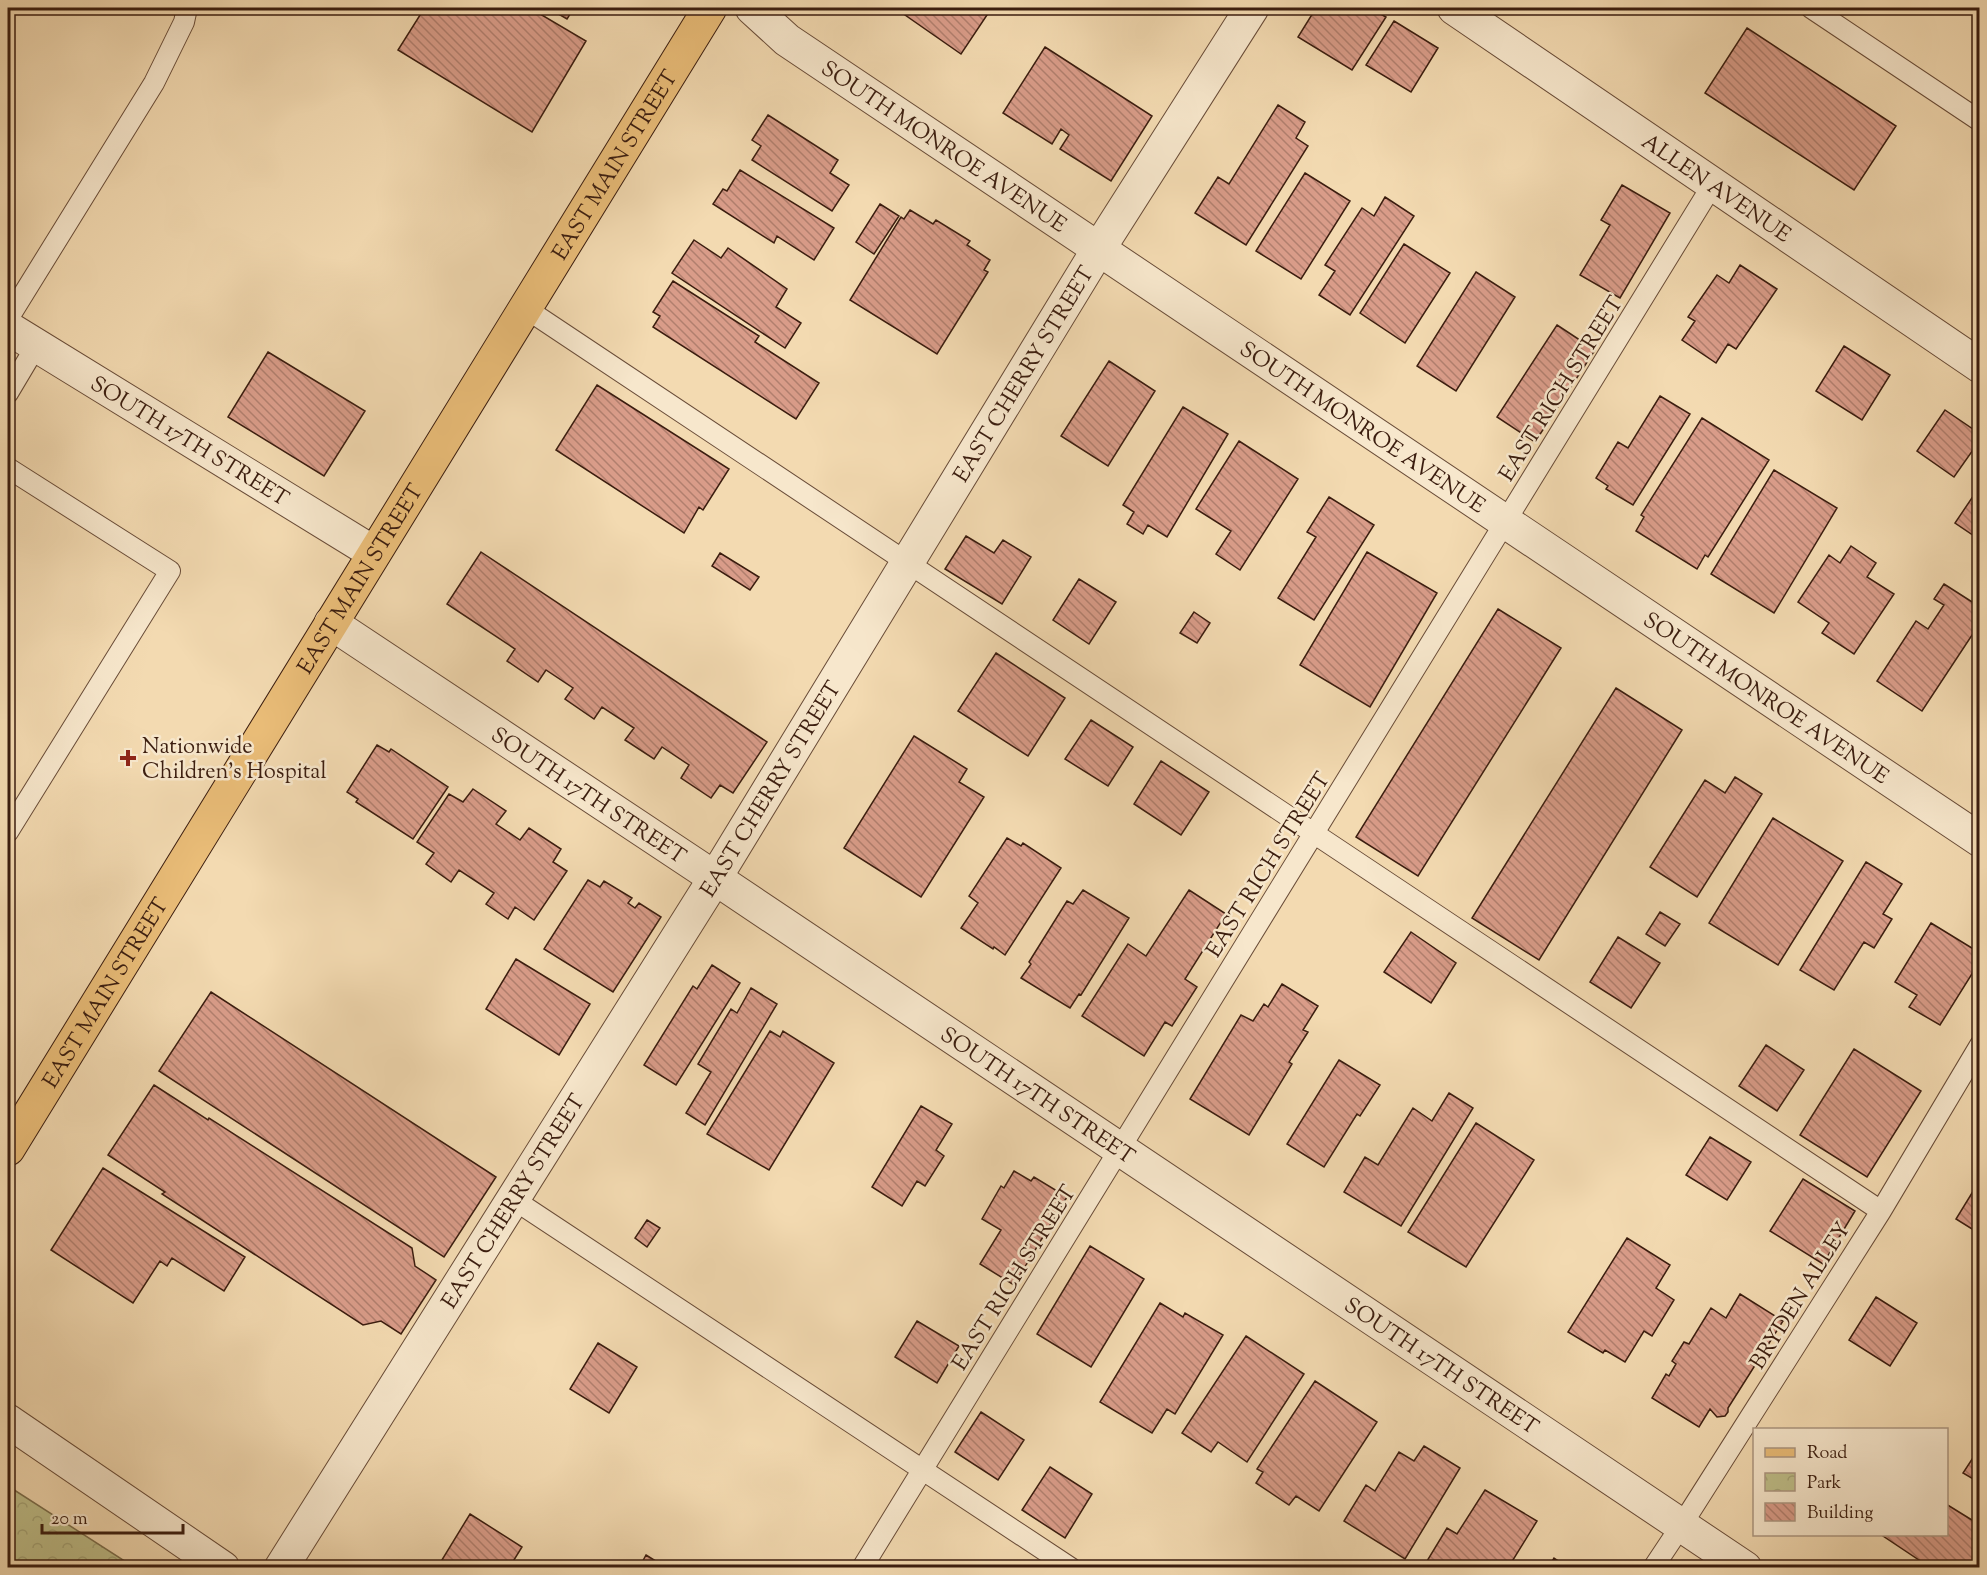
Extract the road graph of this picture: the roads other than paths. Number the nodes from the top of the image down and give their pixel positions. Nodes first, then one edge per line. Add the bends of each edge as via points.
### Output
1 (187, 8) edge
2 (710, 8) edge
3 (752, 8) edge
4 (1252, 8) edge
5 (1454, 8) edge
6 (1811, 8) edge
7 (1980, 121) edge
8 (1713, 184) junction
9 (1098, 250) junction
10 (525, 308) junction
11 (8, 319) edge
12 (8, 328) edge
13 (36, 346) junction
14 (1980, 366) edge
15 (8, 393) edge
16 (8, 468) edge
17 (1505, 523) junction
18 (374, 553) junction
19 (907, 562) junction
20 (331, 624) junction
21 (8, 832) edge
22 (1314, 834) junction
23 (1980, 840) edge
24 (715, 878) junction
25 (1980, 1045) edge
26 (8, 1149) edge
27 (1120, 1149) junction
28 (513, 1199) junction
29 (1881, 1211) junction
30 (8, 1421) edge
31 (922, 1469) junction
32 (1681, 1526) junction
33 (223, 1568) edge
34 (281, 1568) edge
35 (862, 1568) edge
36 (1071, 1568) edge
37 (1653, 1568) edge
38 (1745, 1568) edge

1 - 11 lane via 154,84
2 - 10 main road, EAST MAIN STREET
3 - 9 street, SOUTH MONROE AVENUE via 787,40
4 - 9 street, EAST CHERRY STREET
5 - 8 street, ALLEN AVENUE
6 - 7 lane
8 - 14 street, ALLEN AVENUE
8 - 17 lane, EAST RICH STREET
9 - 17 street, SOUTH MONROE AVENUE
9 - 19 street, EAST CHERRY STREET
10 - 18 main road, EAST MAIN STREET
10 - 19 lane
12 - 13 street, SOUTH 17TH STREET
13 - 15 lane
13 - 18 street, SOUTH 17TH STREET
16 - 21 lane via 170,571
17 - 22 lane, EAST RICH STREET
17 - 23 street, SOUTH MONROE AVENUE
18 - 20 main road, EAST MAIN STREET
19 - 22 lane
19 - 24 street, EAST CHERRY STREET
20 - 24 street, SOUTH 17TH STREET
20 - 26 main road, EAST MAIN STREET
22 - 27 lane, EAST RICH STREET
22 - 29 lane
24 - 27 street, SOUTH 17TH STREET
24 - 28 street, EAST CHERRY STREET
25 - 29 lane, BRYDEN ALLEY
27 - 31 lane, EAST RICH STREET
27 - 32 street, SOUTH 17TH STREET
28 - 31 lane
28 - 34 street, EAST CHERRY STREET
29 - 32 lane, BRYDEN ALLEY
30 - 33 street
31 - 35 lane, EAST RICH STREET
31 - 36 lane
32 - 37 lane, BRYDEN ALLEY
32 - 38 street, SOUTH 17TH STREET

